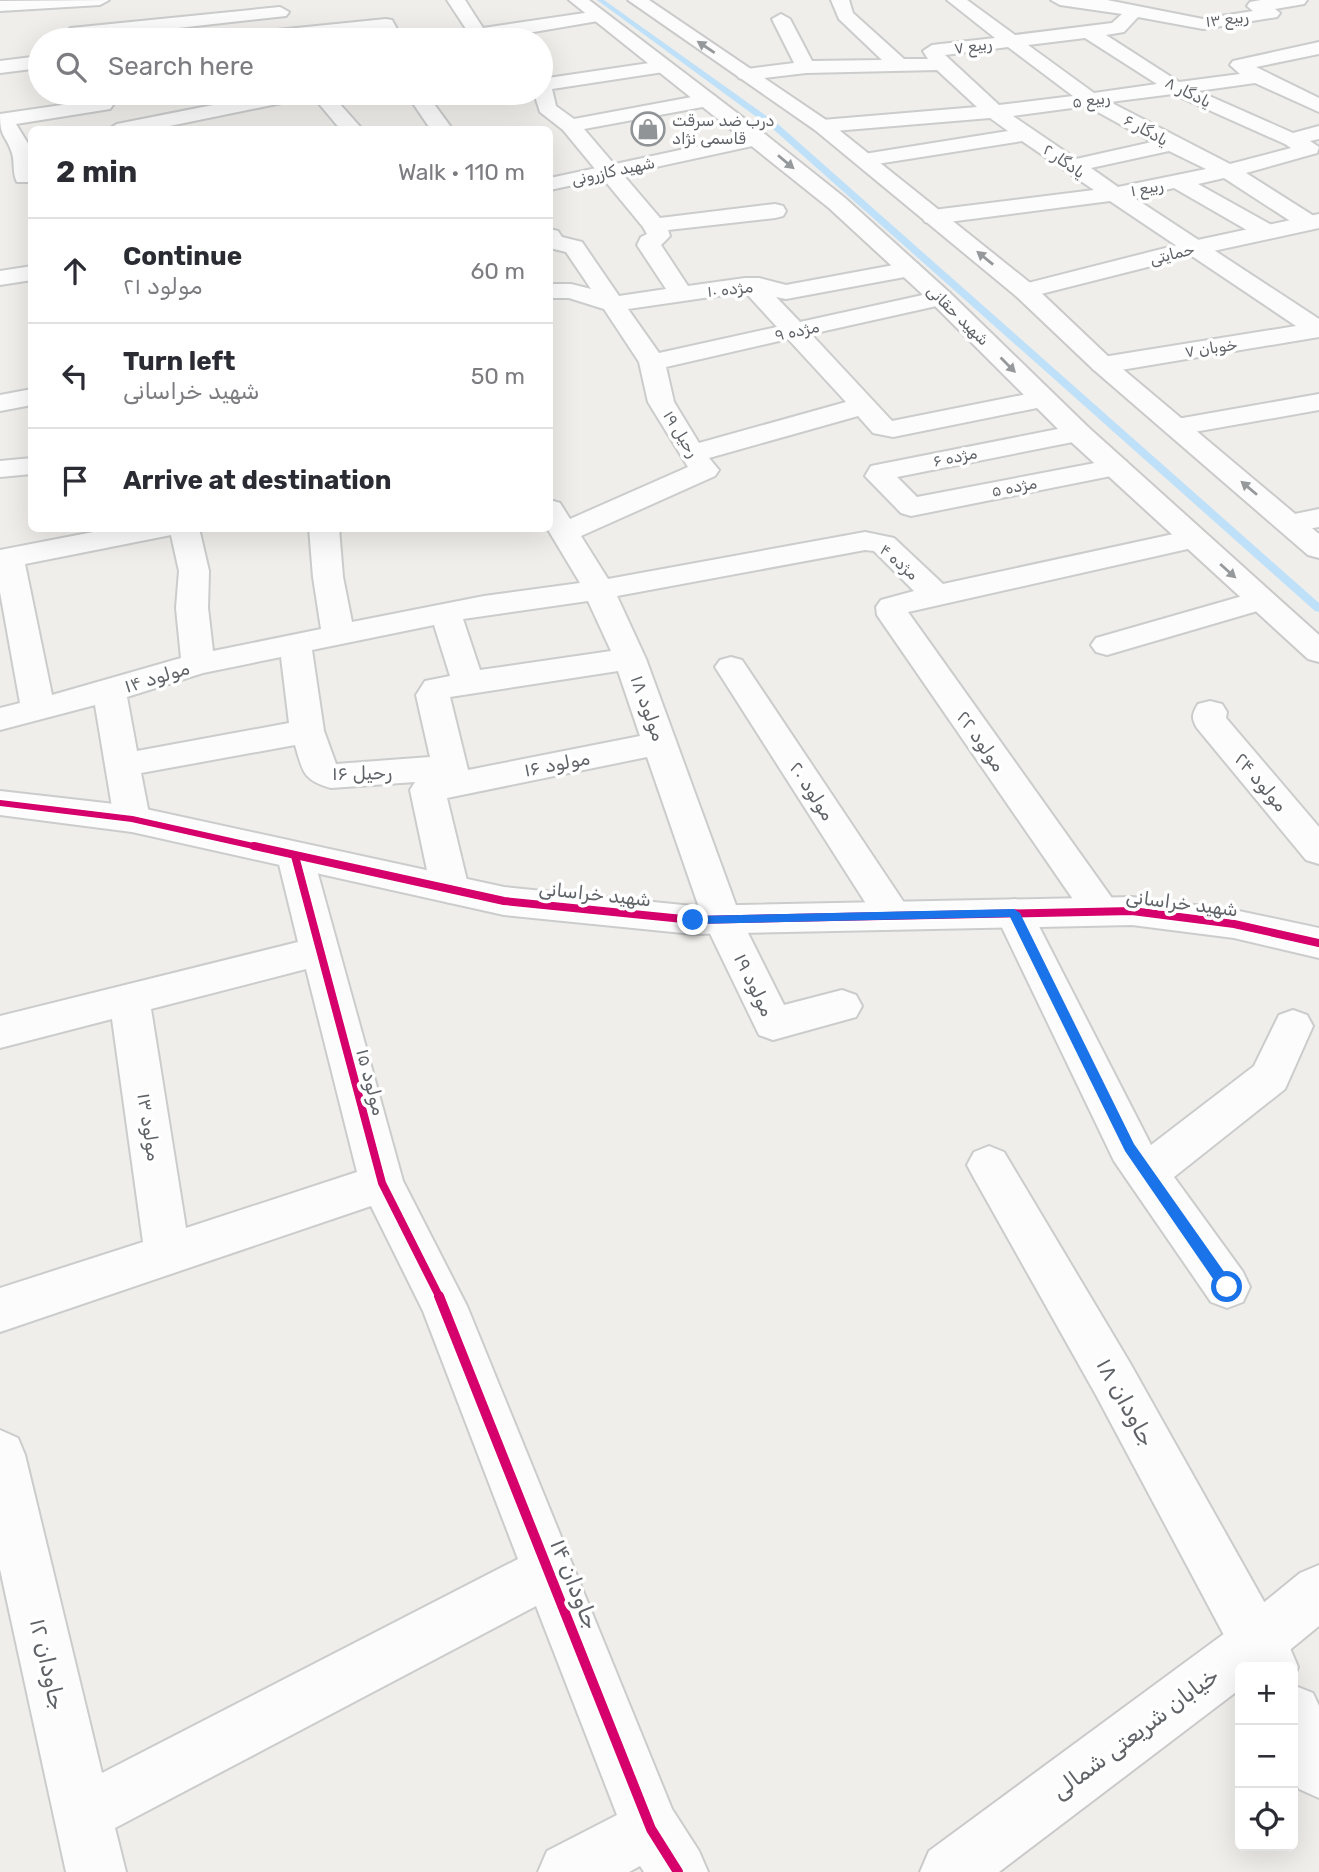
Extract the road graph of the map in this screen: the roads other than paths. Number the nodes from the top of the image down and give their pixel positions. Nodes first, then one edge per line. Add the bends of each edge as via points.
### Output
1 (100, 0) edge
2 (192, 0) edge
3 (456, 0) edge
4 (578, 0) edge
5 (637, 0) edge
6 (956, 0) edge
7 (1060, 0) edge
8 (1298, 0) edge
9 (70, 2) junction
10 (0, 6) edge
11 (285, 6) edge
12 (843, 8) edge
13 (1135, 10) junction
14 (1264, 10) edge
15 (598, 16) junction
16 (781, 19) dead end
17 (193, 22) junction
18 (1203, 24) junction
19 (71, 28) edge
20 (144, 28) edge
21 (194, 28) edge
22 (286, 28) edge
23 (356, 28) edge
24 (388, 28) edge
25 (474, 28) edge
26 (548, 28) edge
27 (1090, 33) junction
28 (622, 35) junction
29 (595, 41) dead end
30 (1009, 41) junction
31 (1315, 41) edge
32 (1284, 55) junction
33 (28, 64) edge
34 (943, 64) junction
35 (899, 65) junction
36 (0, 67) edge
37 (663, 67) junction
38 (806, 67) junction
39 (746, 74) junction
40 (1258, 76) junction
41 (553, 82) edge
42 (1319, 83) edge
43 (1176, 88) junction
44 (1287, 90) junction
45 (708, 100) junction
46 (1093, 101) junction
47 (71, 105) edge
48 (102, 105) edge
49 (251, 105) edge
50 (329, 105) edge
51 (423, 105) edge
52 (546, 105) edge
53 (1319, 106) edge
54 (994, 112) junction
55 (1, 120) edge
56 (167, 125) edge
57 (115, 126) edge
58 (345, 126) edge
59 (439, 126) edge
60 (570, 126) junction
61 (822, 126) junction
62 (1319, 132) edge
63 (791, 133) joint
64 (1026, 134) junction
65 (759, 139) junction
66 (1293, 139) junction
67 (1171, 144) junction
68 (25, 145) edge
69 (864, 160) junction
70 (1072, 166) junction
71 (609, 171) junction
72 (1228, 172) junction
73 (28, 176) edge
74 (0, 181) edge
75 (1178, 182) junction
76 (553, 183) edge
77 (1113, 194) junction
78 (775, 211) dead end
79 (933, 217) junction
80 (1314, 222) edge
81 (654, 225) junction
82 (1267, 232) junction
83 (553, 242) edge
84 (1193, 248) junction
85 (909, 269) junction
86 (28, 274) edge
87 (0, 278) edge
88 (752, 285) junction
89 (553, 291) edge
90 (1025, 291) junction
91 (681, 295) junction
92 (941, 298) junction
93 (612, 304) junction
94 (1319, 330) edge
95 (796, 331) junction
96 (652, 362) junction
97 (1103, 365) junction
98 (28, 398) edge
99 (1042, 399) junction
100 (1319, 402) edge
101 (0, 403) edge
102 (862, 406) junction
103 (1177, 427) junction
104 (1078, 433) junction
105 (691, 454) junction
106 (28, 466) edge
107 (1116, 467) junction
108 (0, 469) edge
109 (911, 507) joint
110 (1319, 517) edge
111 (557, 520) edge
112 (1290, 523) junction
113 (141, 532) edge
114 (185, 532) edge
115 (324, 532) edge
116 (1192, 539) junction
117 (1319, 549) edge
118 (5, 558) edge
119 (599, 590) junction
120 (936, 595) junction
121 (1260, 600) junction
122 (445, 612) junction
123 (338, 635) junction
124 (295, 644) junction
125 (1107, 645) dead end
126 (1319, 652) edge
127 (630, 659) junction
128 (198, 664) junction
129 (731, 667) dead end
130 (468, 682) junction
131 (109, 691) junction
132 (38, 710) junction
133 (1210, 712) dead end
134 (0, 719) edge
135 (307, 731) junction
136 (660, 743) junction
137 (122, 765) junction
138 (452, 777) junction
139 (0, 803) edge
140 (132, 819) junction
141 (1319, 851) edge
142 (295, 856) junction
143 (450, 889) junction
144 (1101, 911) junction
145 (1014, 913) junction
146 (892, 914) junction
147 (722, 919) junction
148 (1319, 943) edge
149 (320, 951) junction
150 (129, 999) junction
151 (842, 1006) dead end
152 (1293, 1026) dead end
153 (0, 1032) edge
154 (989, 1165) dead end
155 (1147, 1173) junction
156 (382, 1183) junction
157 (168, 1255) junction
158 (1227, 1287) dead end
159 (443, 1306) joint
160 (0, 1310) edge
161 (0, 1455) edge
162 (549, 1571) junction
163 (1319, 1592) edge
164 (1265, 1654) edge
165 (1298, 1724) edge
166 (1319, 1769) edge
167 (83, 1814) junction
168 (665, 1850) edge
169 (982, 1861) edge
170 (96, 1872) edge
171 (568, 1872) edge

1 - 9 street
2 - 17 street
3 - 25 street
4 - 15 street, شهید حقانی
39 -> 5 street
6 - 30 street, یادگار ۶
7 - 13 street, ربیع ۱۳
8 - 14 street, ربیع ۱۳
9 - 10 street
9 - 19 street
11 - 17 street
11 - 22 street
12 - 35 street
13 - 18 street, ربیع ۱۳
13 - 27 street, ربیع ۷ via 1118,28
14 - 18 street, ربیع ۱۳
15 - 26 street
15 - 28 street, شهید حقانی
16 - 38 street
17 - 20 street
17 - 21 street
18 - 32 street
23 - 24 street via 386,24
27 - 30 street, ربیع ۷
27 - 43 street, یادگار ۸
28 - 29 street
28 - 37 street, شهید حقانی
30 - 34 street, ربیع ۷ via 932,51
30 - 46 street, یادگار ۶
31 - 32 street
32 - 40 street via 1240,65
33 - 36 street
34 - 35 street, ربیع ۷
34 - 54 street, یادگار ۲
35 - 38 street, ربیع ۷
37 - 41 street
37 - 45 street, شهید حقانی
38 - 39 street, ربیع ۷
39 - 61 street
40 - 43 street, ربیع ۵
40 - 44 street
42 - 44 street
43 - 46 street, ربیع ۵
43 - 66 street, یادگار ۸
44 - 53 street
45 - 60 street
45 - 65 street, شهید حقانی
46 - 54 street, ربیع ۵
46 - 67 street, یادگار ۶
47 - 55 street
48 - 57 street
49 - 56 street
50 - 58 street
51 - 59 street
52 - 60 street
54 - 61 street, ربیع ۵
54 - 64 street, یادگار ۲
55 - 68 street
60 - 71 street
61 - 63 street, ربیع ۵
61 - 69 street
62 - 66 street
63 - 65 street, شهید کازرونی
64 - 69 street
64 - 70 street, یادگار ۲
65 - 71 street, شهید کازرونی
65 -> 85 street, شهید حقانی
66 - 72 street, ربیع ۱ via 1310,149
67 - 70 street
67 - 72 street, یادگار ۶
68 - 73 street via 22,152
69 - 79 street
70 - 77 street, یادگار ۲
71 - 76 street, شهید کازرونی
71 - 81 street
72 - 75 street, ربیع ۱
72 - 80 street, یادگار ۶
73 - 74 street
75 - 77 street, ربیع ۱
75 - 82 street
77 - 79 street, ربیع ۱
77 - 84 street, یادگار ۲
78 - 81 street
90 -> 79 street
80 - 82 street, حمایتی
81 - 91 street via 659,236 649,246
82 - 84 street, حمایتی
83 - 93 street, رحیل ۱۹ via 573,247
84 - 90 street, حمایتی
84 - 94 street, یادگار ۲
85 - 88 street, مژده ۱۰ via 786,292
85 - 92 street, شهید حقانی
86 - 87 street
88 - 91 street, مژده ۱۰
88 - 95 street
89 - 93 street, مژده ۱۰ via 571,291
90 - 97 street
91 - 93 street, مژده ۱۰
92 - 95 street, مژده ۹
92 -> 99 street, شهید حقانی
93 - 96 street, رحیل ۱۹
94 - 97 street, خوبان ۷
95 - 96 street, مژده ۹
95 - 102 street
96 - 105 street, رحیل ۱۹ via 661,402
97 - 103 street
98 - 101 street
99 - 102 street via 893,429 883,427
99 - 104 street, شهید حقانی
100 - 103 street
102 - 105 street
112 -> 103 street
104 - 107 street, شهید حقانی
104 - 109 street, مژده ۶ via 878,474
105 - 111 street, رحیل ۱۹ via 705,470
106 - 108 street
107 - 109 street, مژده ۵
107 - 116 street, شهید حقانی
110 - 112 street
111 - 119 street, مولود ۱۸
112 - 117 street
113 - 118 street
114 - 128 street, مولود ۱۴ via 194,571 192,608
115 - 123 street
116 - 120 street, مژده ۴
116 -> 121 street, شهید حقانی
118 - 132 street
119 - 120 street, مژده ۴ via 865,541 883,544
119 - 122 street, مژده ۴
119 - 127 street, مولود ۱۸
120 - 144 street, مولود ۲۲ via 892,607 893,615
121 - 125 street
121 - 126 street, شهید حقانی
122 - 123 street, مژده ۴
122 - 130 street
123 - 124 street, مژده ۴
124 - 128 street, مژده ۴
124 - 135 street, رحیل ۱۶
127 - 130 street
127 - 136 street, مولود ۱۸
128 - 131 street, مولود ۱۴
129 - 146 street, مولود ۲۰
130 - 138 street via 433,692
131 - 132 street
131 - 137 street, مولود ۱۴
132 - 134 street
133 - 141 street, مولود ۲۴ via 1209,720
135 - 137 street
135 - 138 street, رحیل ۱۶ via 326,776
136 - 138 street, مولود ۱۶
136 - 147 street, مولود ۱۸
137 - 140 street, مولود ۱۴
138 - 143 street, مولود ۱۶ via 428,790
139 - 140 street, شهید خراسانی
140 - 142 street, شهید خراسانی
142 - 143 street, شهید خراسانی
142 - 149 street, مولود ۱۵
143 - 147 street, شهید خراسانی via 504,901
144 - 145 street, شهید خراسانی
144 - 148 street, شهید خراسانی via 1234,924
145 - 146 street, شهید خراسانی
145 - 155 street via 1129,1147
146 - 147 street, شهید خراسانی
147 - 151 street, مولود ۱۹ via 774,1024
149 - 150 street
149 - 156 street, مولود ۱۵
150 - 153 street
150 - 157 street, مولود ۱۳
152 - 155 street via 1270,1077
154 - 164 street, جاودان ۱۸
155 - 158 street
156 - 157 street
156 - 159 street, مولود ۱۵
157 - 160 street
159 - 162 street, جاودان ۱۴
161 - 167 street, جاودان ۱۲
162 - 167 street
162 - 168 street, جاودان ۱۴
163 - 164 street, خیابان شریعتی شمالی
164 - 169 street, خیابان شریعتی شمالی
165 - 166 street
167 - 170 street, جاودان ۱۲
168 - 171 street

